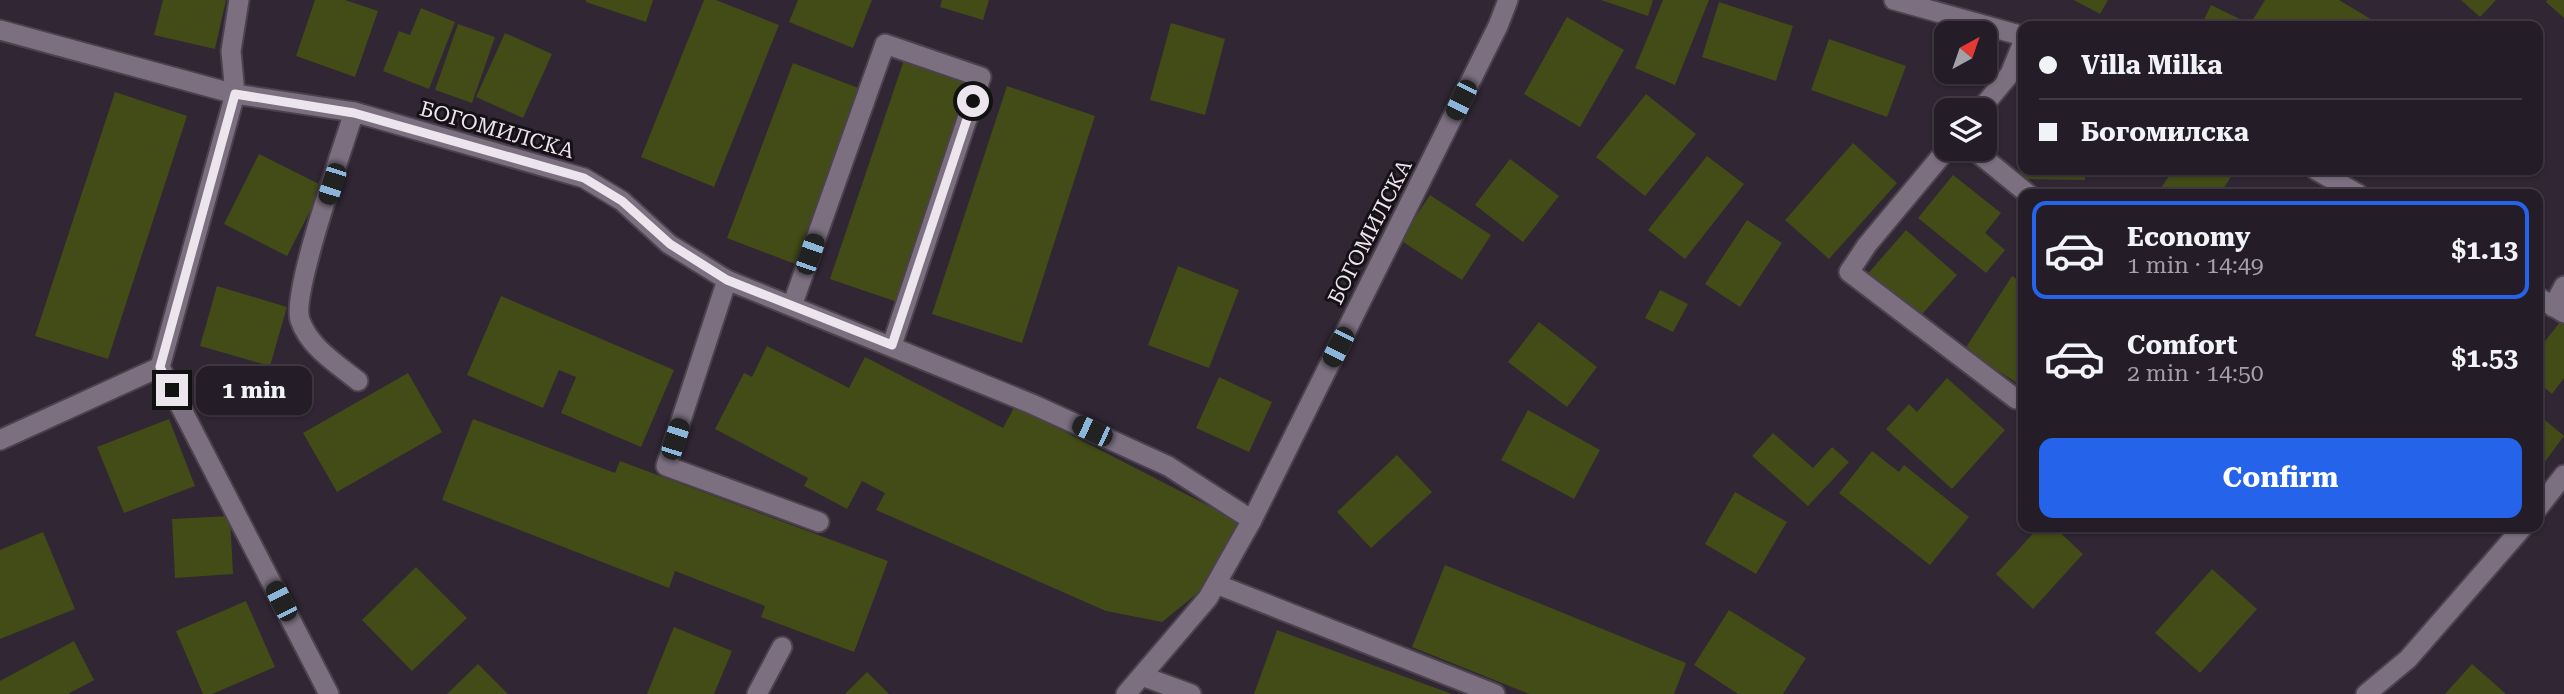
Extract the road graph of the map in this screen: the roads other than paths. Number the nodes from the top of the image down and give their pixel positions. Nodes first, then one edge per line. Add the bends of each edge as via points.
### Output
1 (239, 0) edge
2 (1507, 0) edge
3 (1894, 0) edge
4 (0, 30) edge
5 (2018, 35) edge
6 (2018, 54) edge
7 (235, 94) junction
8 (1990, 98) edge
9 (354, 113) junction
10 (1937, 161) edge
11 (1988, 161) edge
12 (2325, 175) edge
13 (2022, 189) edge
14 (2349, 189) edge
15 (727, 280) junction
16 (2564, 286) edge
17 (792, 306) junction
18 (2552, 306) edge
19 (892, 345) junction
20 (160, 367) junction
21 (358, 381) dead end
22 (2016, 399) dead end
23 (0, 440) edge
24 (2564, 475) edge
25 (2543, 502) edge
26 (1252, 520) junction
27 (819, 522) dead end
28 (2519, 532) edge
29 (1216, 584) junction
30 (782, 647) dead end
31 (1142, 676) junction
32 (329, 694) edge
33 (757, 694) edge
34 (1126, 694) edge
35 (1191, 694) edge
36 (1494, 694) edge
37 (2366, 694) edge

1 - 7 street via 231,51
2 - 26 street, БОГОМИЛСКА
3 - 5 street
4 - 7 street, БОГОМИЛСКА
6 - 8 street via 2010,74
7 - 9 street, БОГОМИЛСКА
7 - 20 street
9 - 15 street, БОГОМИЛСКА via 584,178 622,201 670,244
9 - 21 street via 302,279 299,318 317,348
10 - 22 street via 1849,272
11 - 13 street
12 - 14 street
15 - 17 street, БОГОМИЛСКА
15 - 27 street via 666,466
16 - 18 street
17 - 19 street, БОГОМИЛСКА
17 - 19 street via 885,44 981,77
19 - 26 street, БОГОМИЛСКА via 1168,466
20 - 23 street
20 - 32 street
24 - 25 street
26 - 29 street, БОГОМИЛСКА
28 - 37 street via 2408,659
29 - 31 street, БОГОМИЛСКА
29 - 36 street
30 - 33 street
31 - 34 street, БОГОМИЛСКА
31 - 35 street

